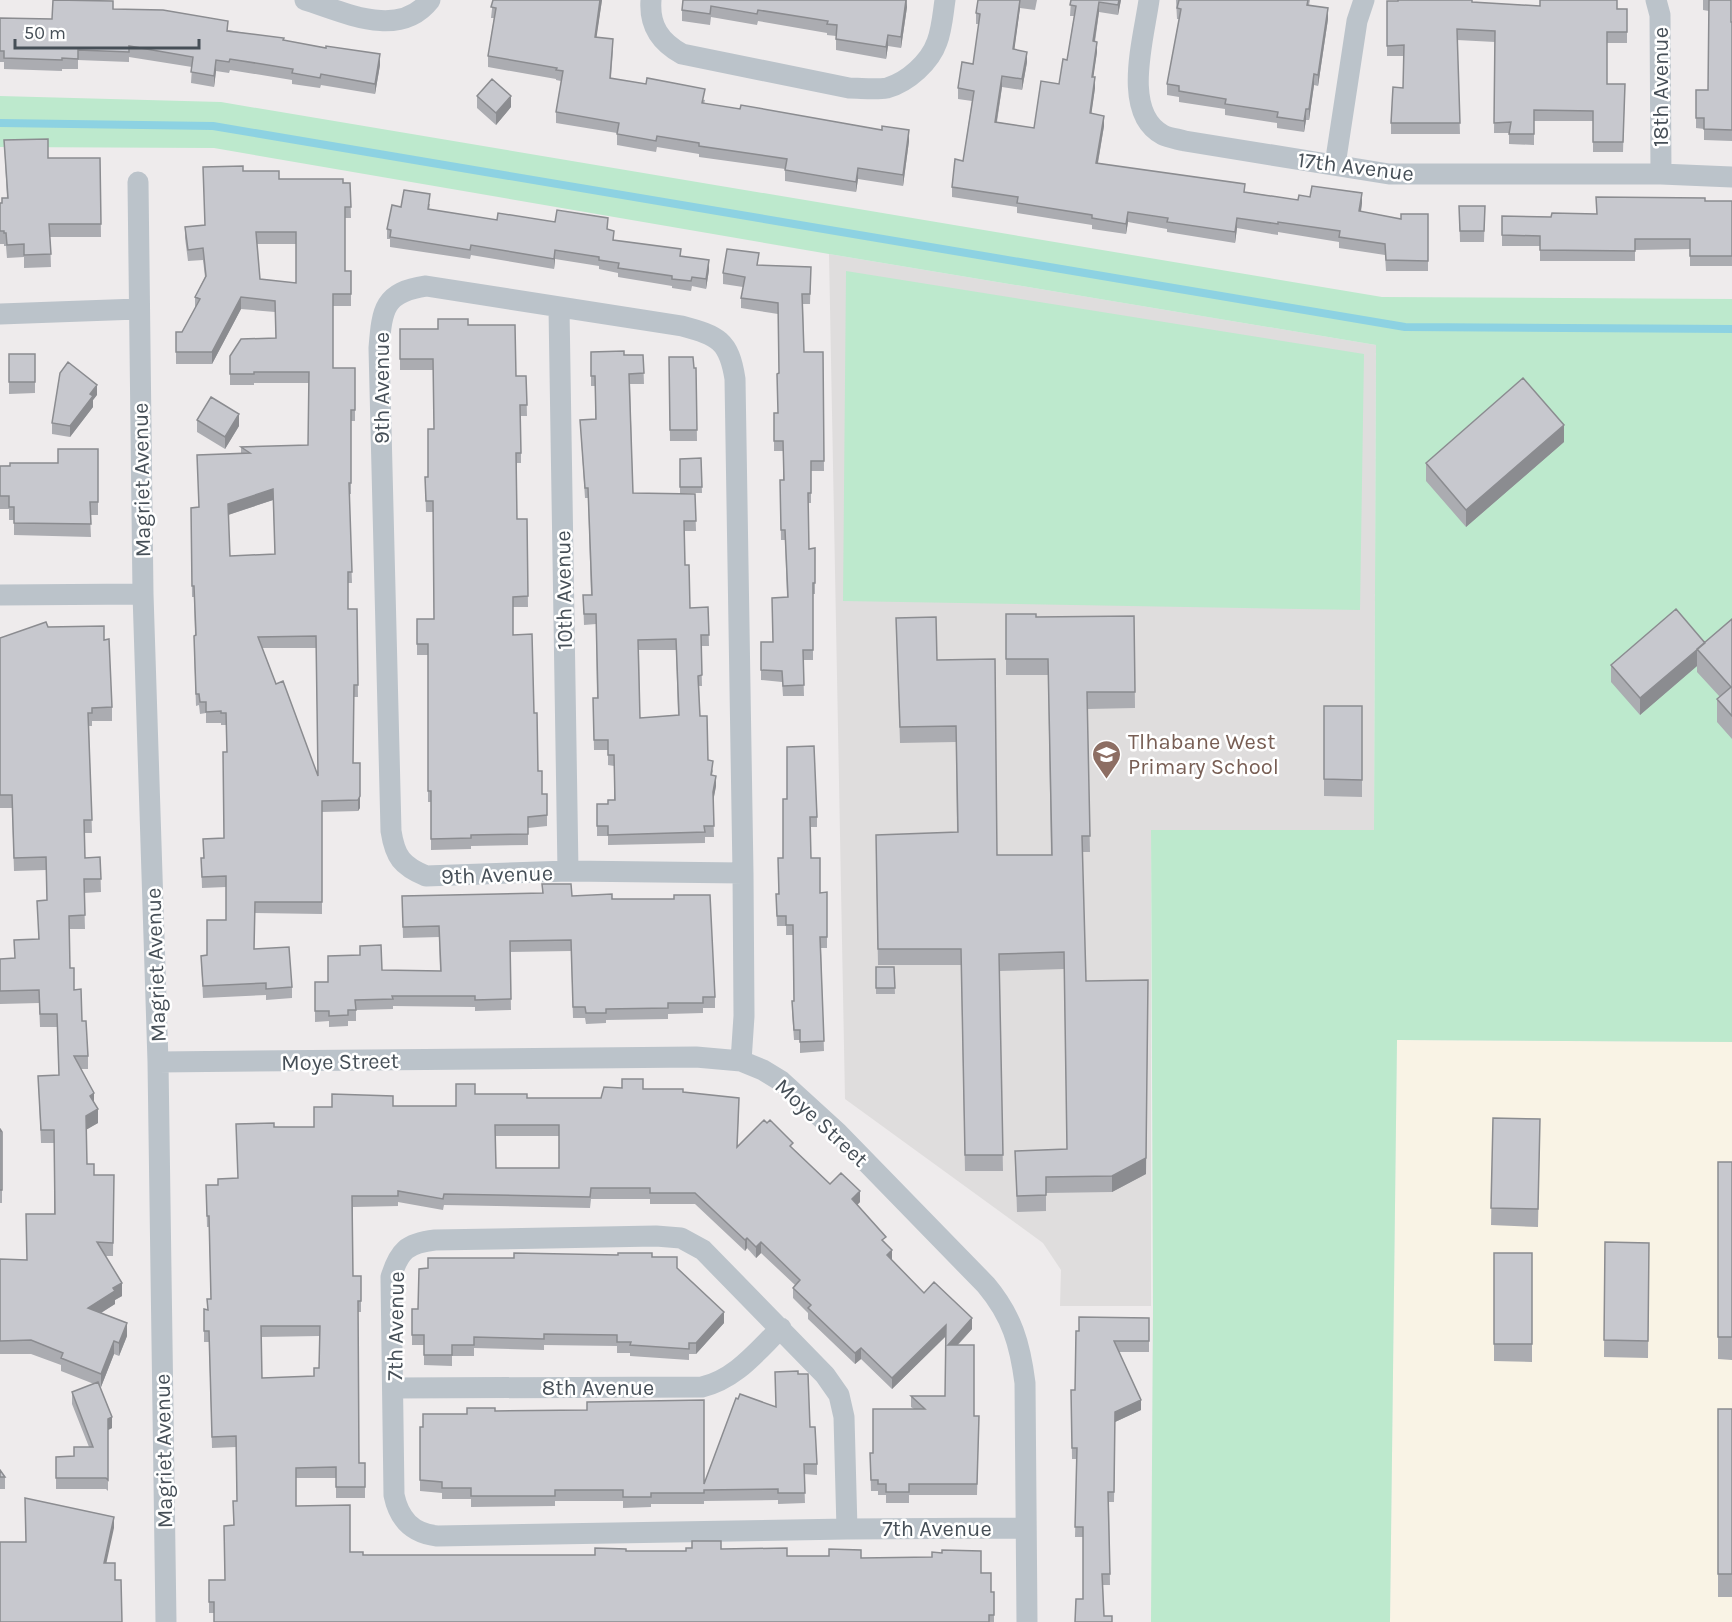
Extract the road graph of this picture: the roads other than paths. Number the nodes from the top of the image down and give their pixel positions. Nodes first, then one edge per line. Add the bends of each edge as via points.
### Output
1 (305, 0) edge
2 (430, 0) edge
3 (651, 0) edge
4 (945, 0) edge
5 (1149, 0) edge
6 (1364, 0) edge
7 (1656, 0) edge
8 (1335, 165) junction
9 (1661, 174) junction
10 (1732, 177) edge
11 (138, 182) dead end
12 (559, 308) junction
13 (138, 309) junction
14 (0, 314) edge
15 (143, 594) junction
16 (0, 595) edge
17 (568, 872) junction
18 (743, 873) junction
19 (741, 1061) junction
20 (158, 1062) junction
21 (781, 1328) junction
22 (394, 1388) junction
23 (1026, 1528) junction
24 (847, 1529) junction
25 (166, 1622) edge
26 (1027, 1622) edge

1 - 2 street via 372,20 393,22 408,17
3 - 4 street via 653,26 663,42 682,54 869,88 886,88 901,81 926,61 938,41
5 - 8 street, 17th Avenue via 1137,87 1140,108 1149,124 1163,135 1185,141
6 - 8 street via 1357,21
7 - 9 street, 18th Avenue via 1660,15
8 - 9 street, 17th Avenue via 1389,174
9 - 10 street, 17th Avenue
11 - 13 street, Magriet Avenue
12 - 17 street, 10th Avenue
12 - 17 street, 9th Avenue via 426,286 408,289 390,301 384,312 379,348 393,846 401,861 426,876
12 - 18 street, 9th Avenue via 707,333 728,350 732,359
13 - 14 street
13 - 15 street, Magriet Avenue
15 - 16 street
15 - 20 street, Magriet Avenue
17 - 18 street, 9th Avenue
18 - 19 street, 9th Avenue
19 - 20 street, Moye Street via 696,1057
19 - 23 street, Moye Street via 781,1081 838,1134 1001,1303 1022,1354
20 - 25 street, Magriet Avenue
21 - 22 street, 8th Avenue via 734,1374 702,1387
21 - 22 street, 7th Avenue via 703,1250 681,1238 419,1242 406,1247 391,1276
21 - 24 street, 7th Avenue via 825,1375 838,1395 844,1417
22 - 24 street, 7th Avenue via 394,1495 404,1521 424,1534
23 - 24 street, 7th Avenue
23 - 26 street, Moye Street

